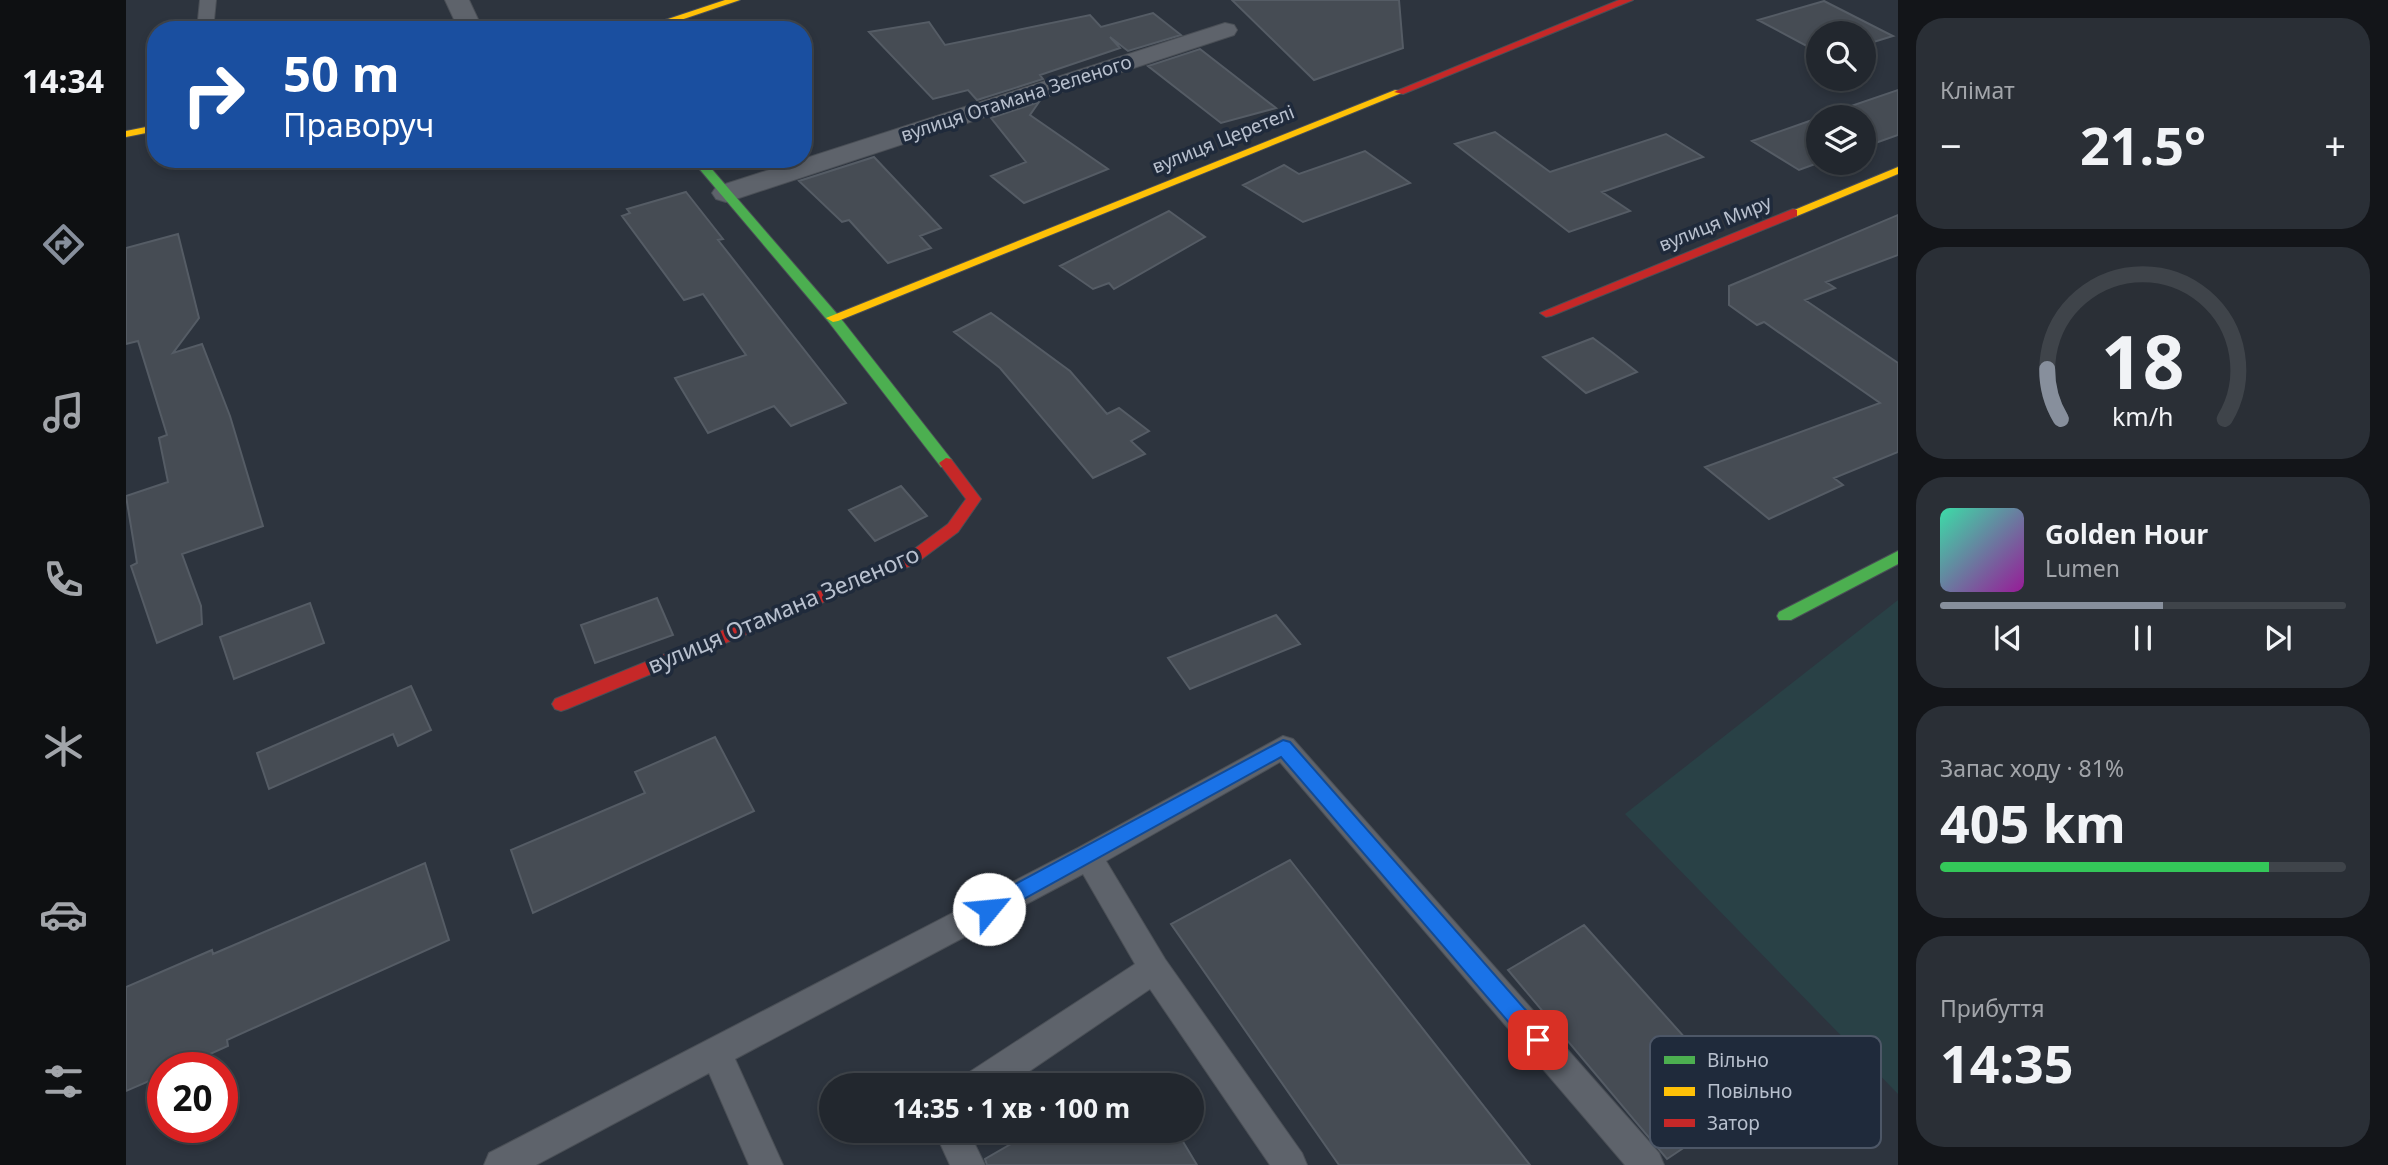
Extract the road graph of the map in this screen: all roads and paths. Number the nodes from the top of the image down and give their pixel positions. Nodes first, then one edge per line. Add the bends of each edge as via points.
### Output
1 (208, 0) edge
2 (457, 0) edge
3 (735, 0) edge
4 (1628, 0) edge
5 (206, 21) edge
6 (467, 21) edge
7 (668, 21) edge
8 (1225, 30) dead end
9 (147, 130) edge
10 (126, 134) edge
11 (812, 165) edge
12 (705, 168) edge
13 (803, 168) edge
14 (1898, 170) edge
15 (726, 193) junction
16 (1546, 313) dead end
17 (833, 318) junction
18 (1898, 557) edge
19 (1785, 616) dead end
20 (561, 704) dead end
21 (1088, 856) junction
22 (1154, 969) junction
23 (716, 1052) junction
24 (999, 1073) edge
25 (957, 1143) edge
26 (501, 1165) edge
27 (766, 1165) edge
28 (968, 1165) edge
29 (1290, 1165) edge
30 (1647, 1165) edge

1 - 5 lane
2 - 6 street
3 - 7 street
4 - 17 street, вулиця Церетелі
8 - 11 street, вулиця Отамана Зеленого
9 - 10 street
12 - 15 street, вулиця Отамана Зеленого
13 - 15 street, вулиця Отамана Зеленого
14 - 16 street, вулиця Миру
15 - 17 street, вулиця Отамана Зеленого
17 - 20 street, вулиця Отамана Зеленого via 974,499 967,509 953,528 910,560
18 - 19 street
21 - 22 lane
21 - 23 lane
21 - 30 lane via 1283,747
22 - 24 lane
22 - 29 lane
23 - 26 lane
23 - 27 lane
25 - 28 lane

